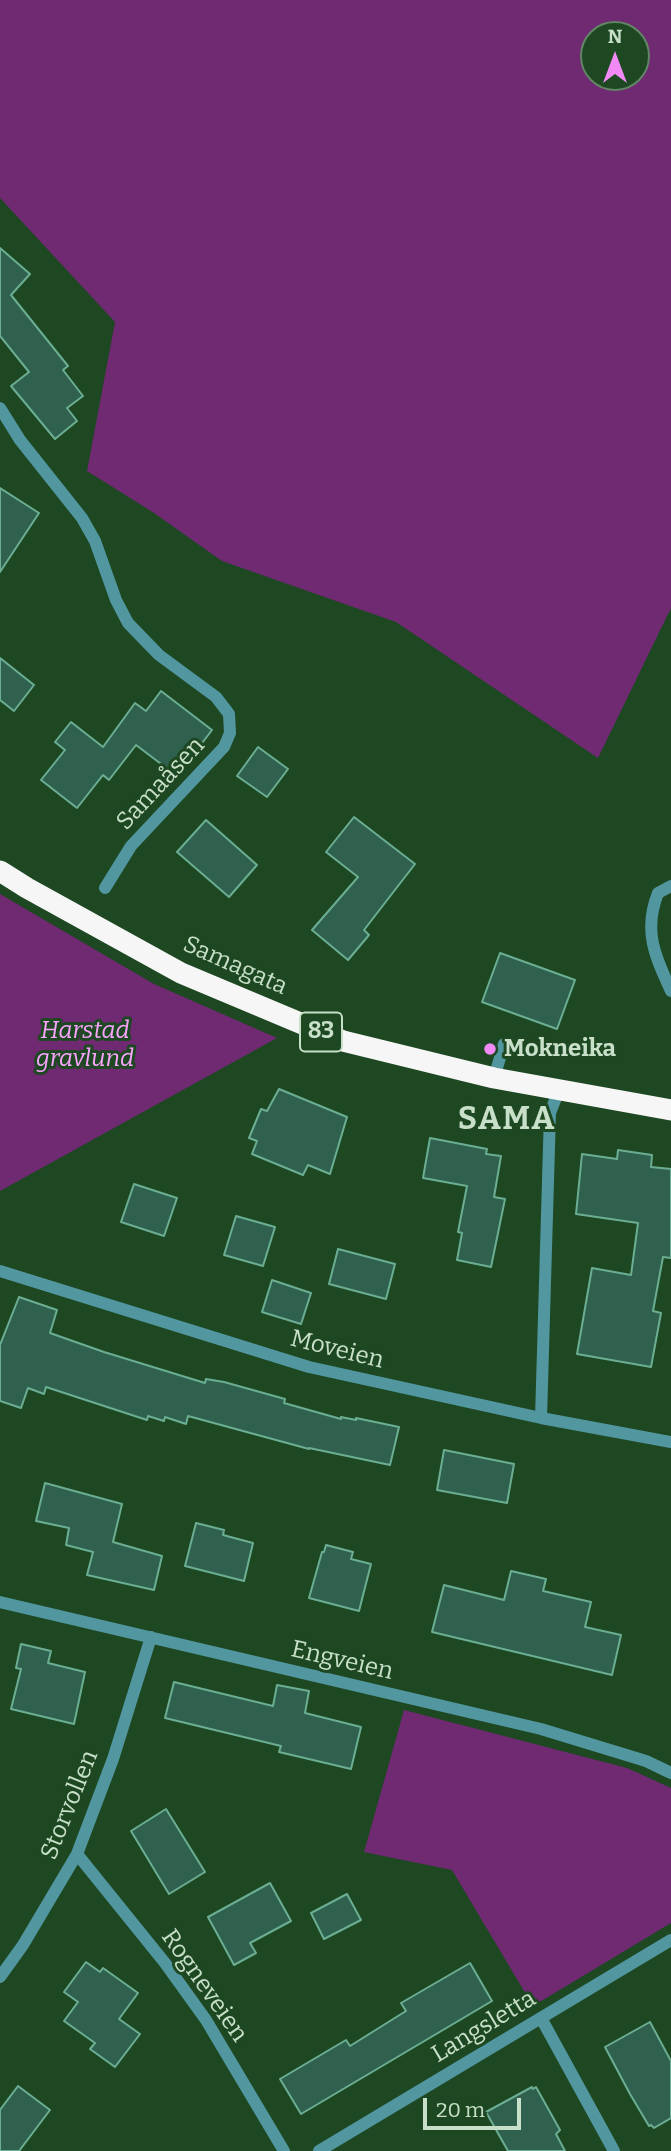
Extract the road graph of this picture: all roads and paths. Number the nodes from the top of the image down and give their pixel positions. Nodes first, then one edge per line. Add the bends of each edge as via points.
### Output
1 (0, 408) edge
2 (0, 871) edge
3 (671, 886) edge
4 (105, 888) dead end
5 (671, 991) edge
6 (504, 1044) dead end
7 (494, 1078) junction
8 (559, 1090) junction
9 (671, 1110) edge
10 (0, 1271) edge
11 (541, 1418) junction
12 (671, 1442) edge
13 (0, 1602) edge
14 (151, 1637) junction
15 (671, 1773) edge
16 (77, 1854) junction
17 (671, 1940) edge
18 (0, 1977) edge
19 (541, 2018) junction
20 (284, 2151) edge
21 (319, 2151) edge
22 (614, 2151) edge

1 - 4 street, Samaåsen via 82,518 128,623 159,655 216,697 229,714 230,733 224,747 131,846
2 - 7 highway, Samagata / 83 via 181,973 343,1041
3 - 5 street via 658,893 651,912 651,940
6 - 7 street
7 - 8 highway, Samagata / 83
8 - 9 highway, Samagata / 83
8 - 11 street via 550,1113
10 - 11 street, Moveien via 309,1367
11 - 12 street, Moveien
13 - 14 street, Engveien
14 - 15 street, Engveien via 541,1729
14 - 16 street, Storvollen
16 - 18 street, Storvollen
16 - 20 street, Rogneveien via 206,2020
17 - 19 street, Langsletta
19 - 21 street, Langsletta
19 - 22 street

